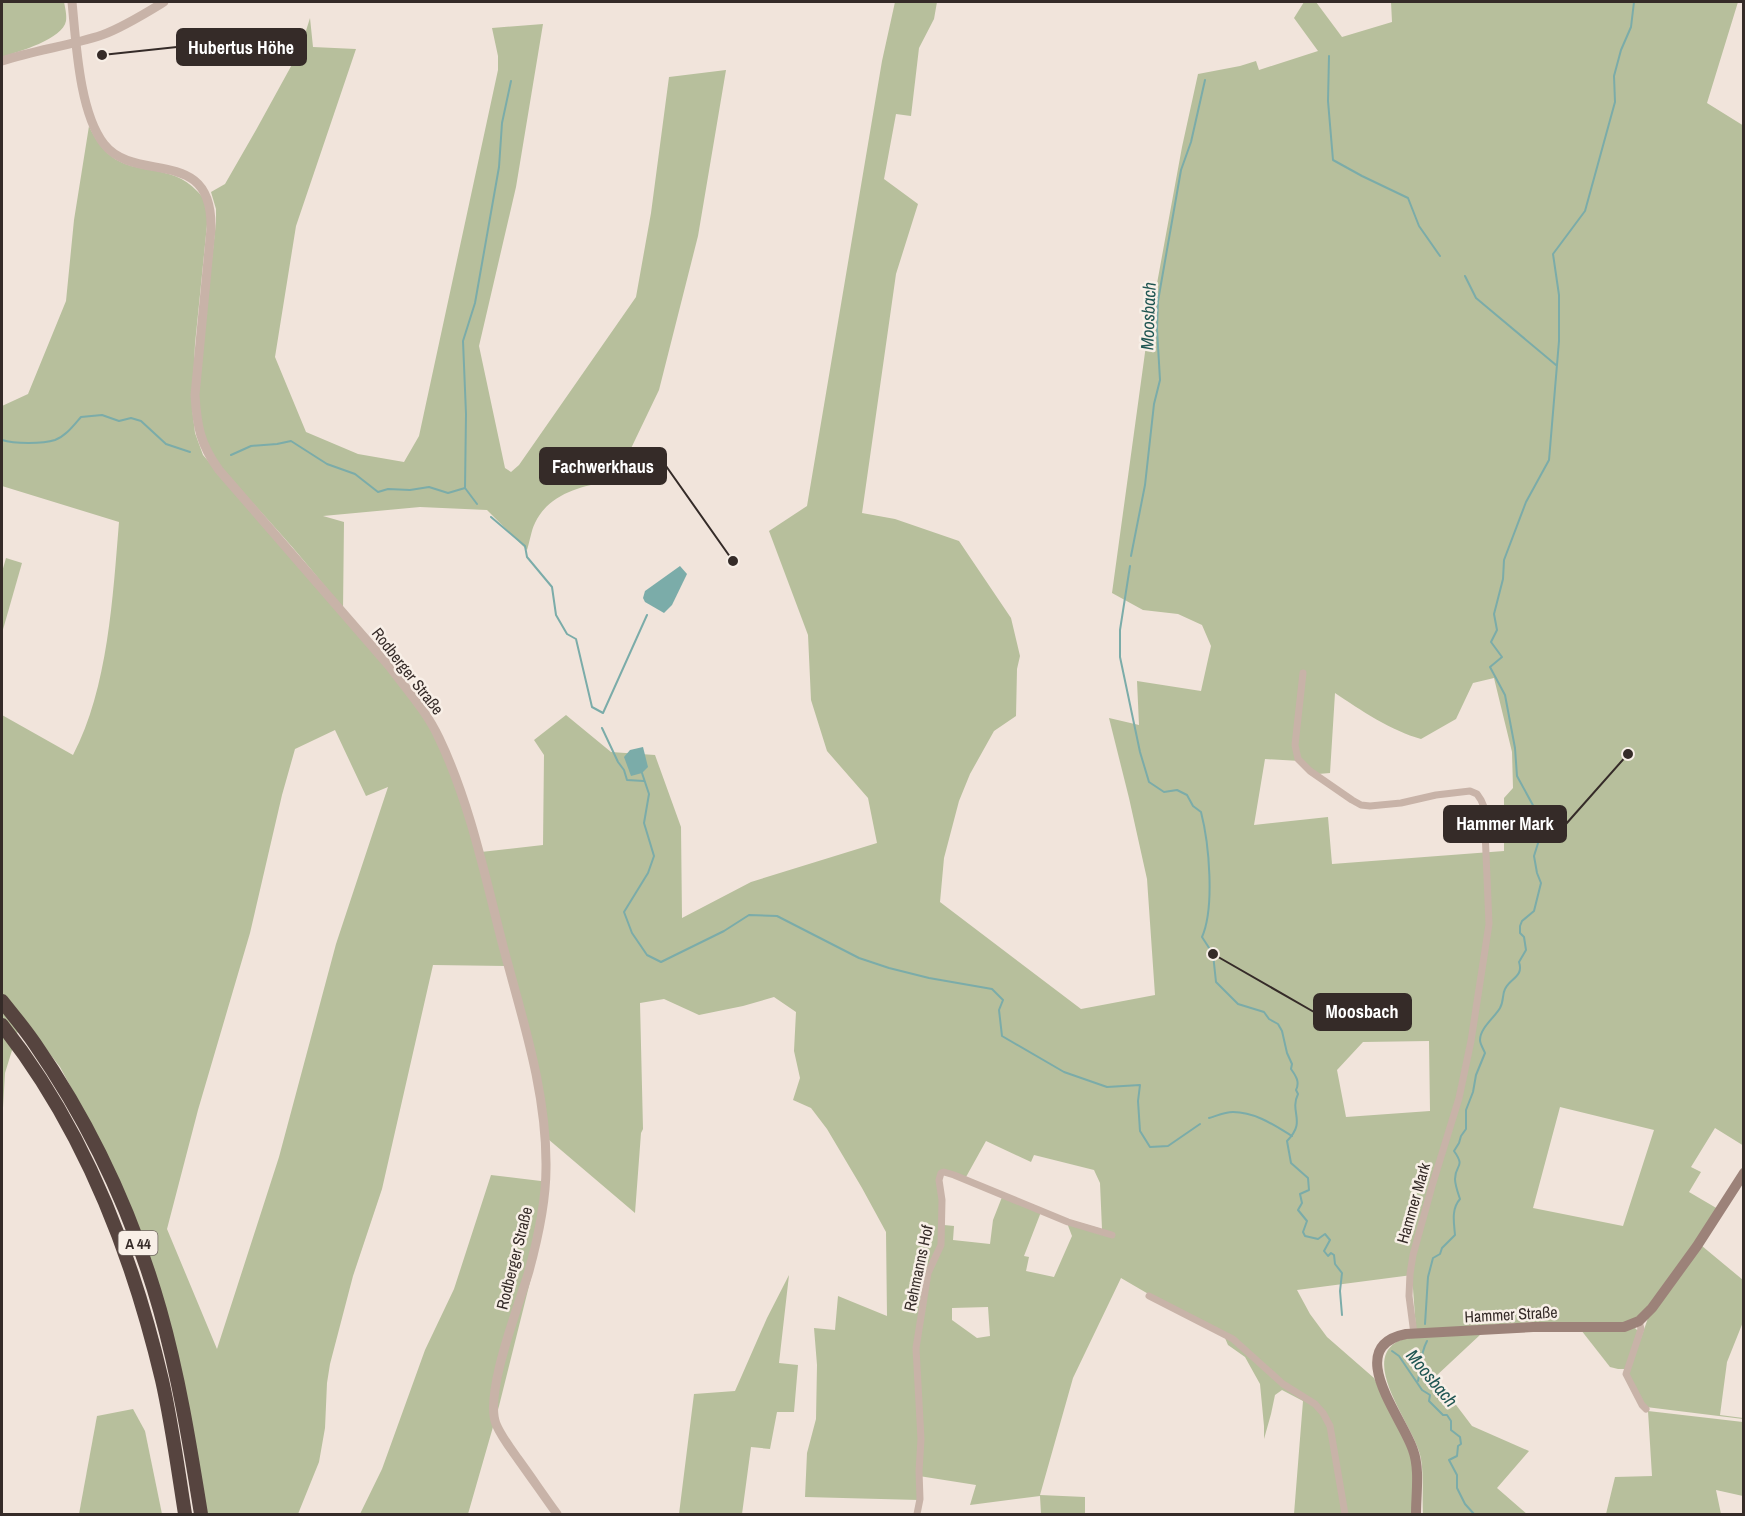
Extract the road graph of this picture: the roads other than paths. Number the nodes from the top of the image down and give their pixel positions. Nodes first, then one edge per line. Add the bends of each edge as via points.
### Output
1 (72, 2) edge
2 (164, 2) edge
3 (76, 43) junction
4 (2, 61) edge
5 (1303, 673) dead end
6 (2, 1001) edge
7 (2, 1025) edge
8 (1743, 1173) edge
9 (1112, 1235) dead end
10 (1149, 1296) dead end
11 (1639, 1321) junction
12 (1414, 1334) junction
13 (1646, 1409) dead end
14 (185, 1515) edge
15 (201, 1515) edge
16 (557, 1515) edge
17 (917, 1515) edge
18 (1345, 1515) edge
19 (1416, 1515) edge

1 - 3 street, Rodberger Straße
2 - 3 street via 110,32
3 - 4 street
3 - 16 street, Rodberger Straße via 86,103 105,146 126,160 186,175 200,187 209,204 211,229 195,395 197,422 206,451 390,667 438,735 458,780 535,1069 546,1168 542,1216 530,1269 492,1401 495,1423
5 - 12 street, Hammer Mark via 1295,745 1298,759 1310,771 1352,800 1370,806 1470,791 1477,794 1484,807 1489,924 1472,1041 1459,1098 1413,1255 1410,1296
6 - 15 highway, A 44 via 69,1096 98,1149 139,1245 177,1378
7 - 14 highway, A 44 via 60,1114 102,1194 125,1251 162,1381
8 - 11 main road via 1697,1246
9 - 17 street, Rehmanns Hof via 1068,1222 954,1174 941,1173 941,1245 928,1273 916,1348 921,1439
10 - 18 street via 1233,1339 1276,1378 1315,1404 1329,1426
11 - 12 main road, Hammer Straße via 1610,1328 1533,1327
11 - 13 street via 1641,1329 1626,1374
12 - 19 main road, Hammer Straße via 1394,1337 1385,1343 1378,1365 1385,1393 1414,1452

